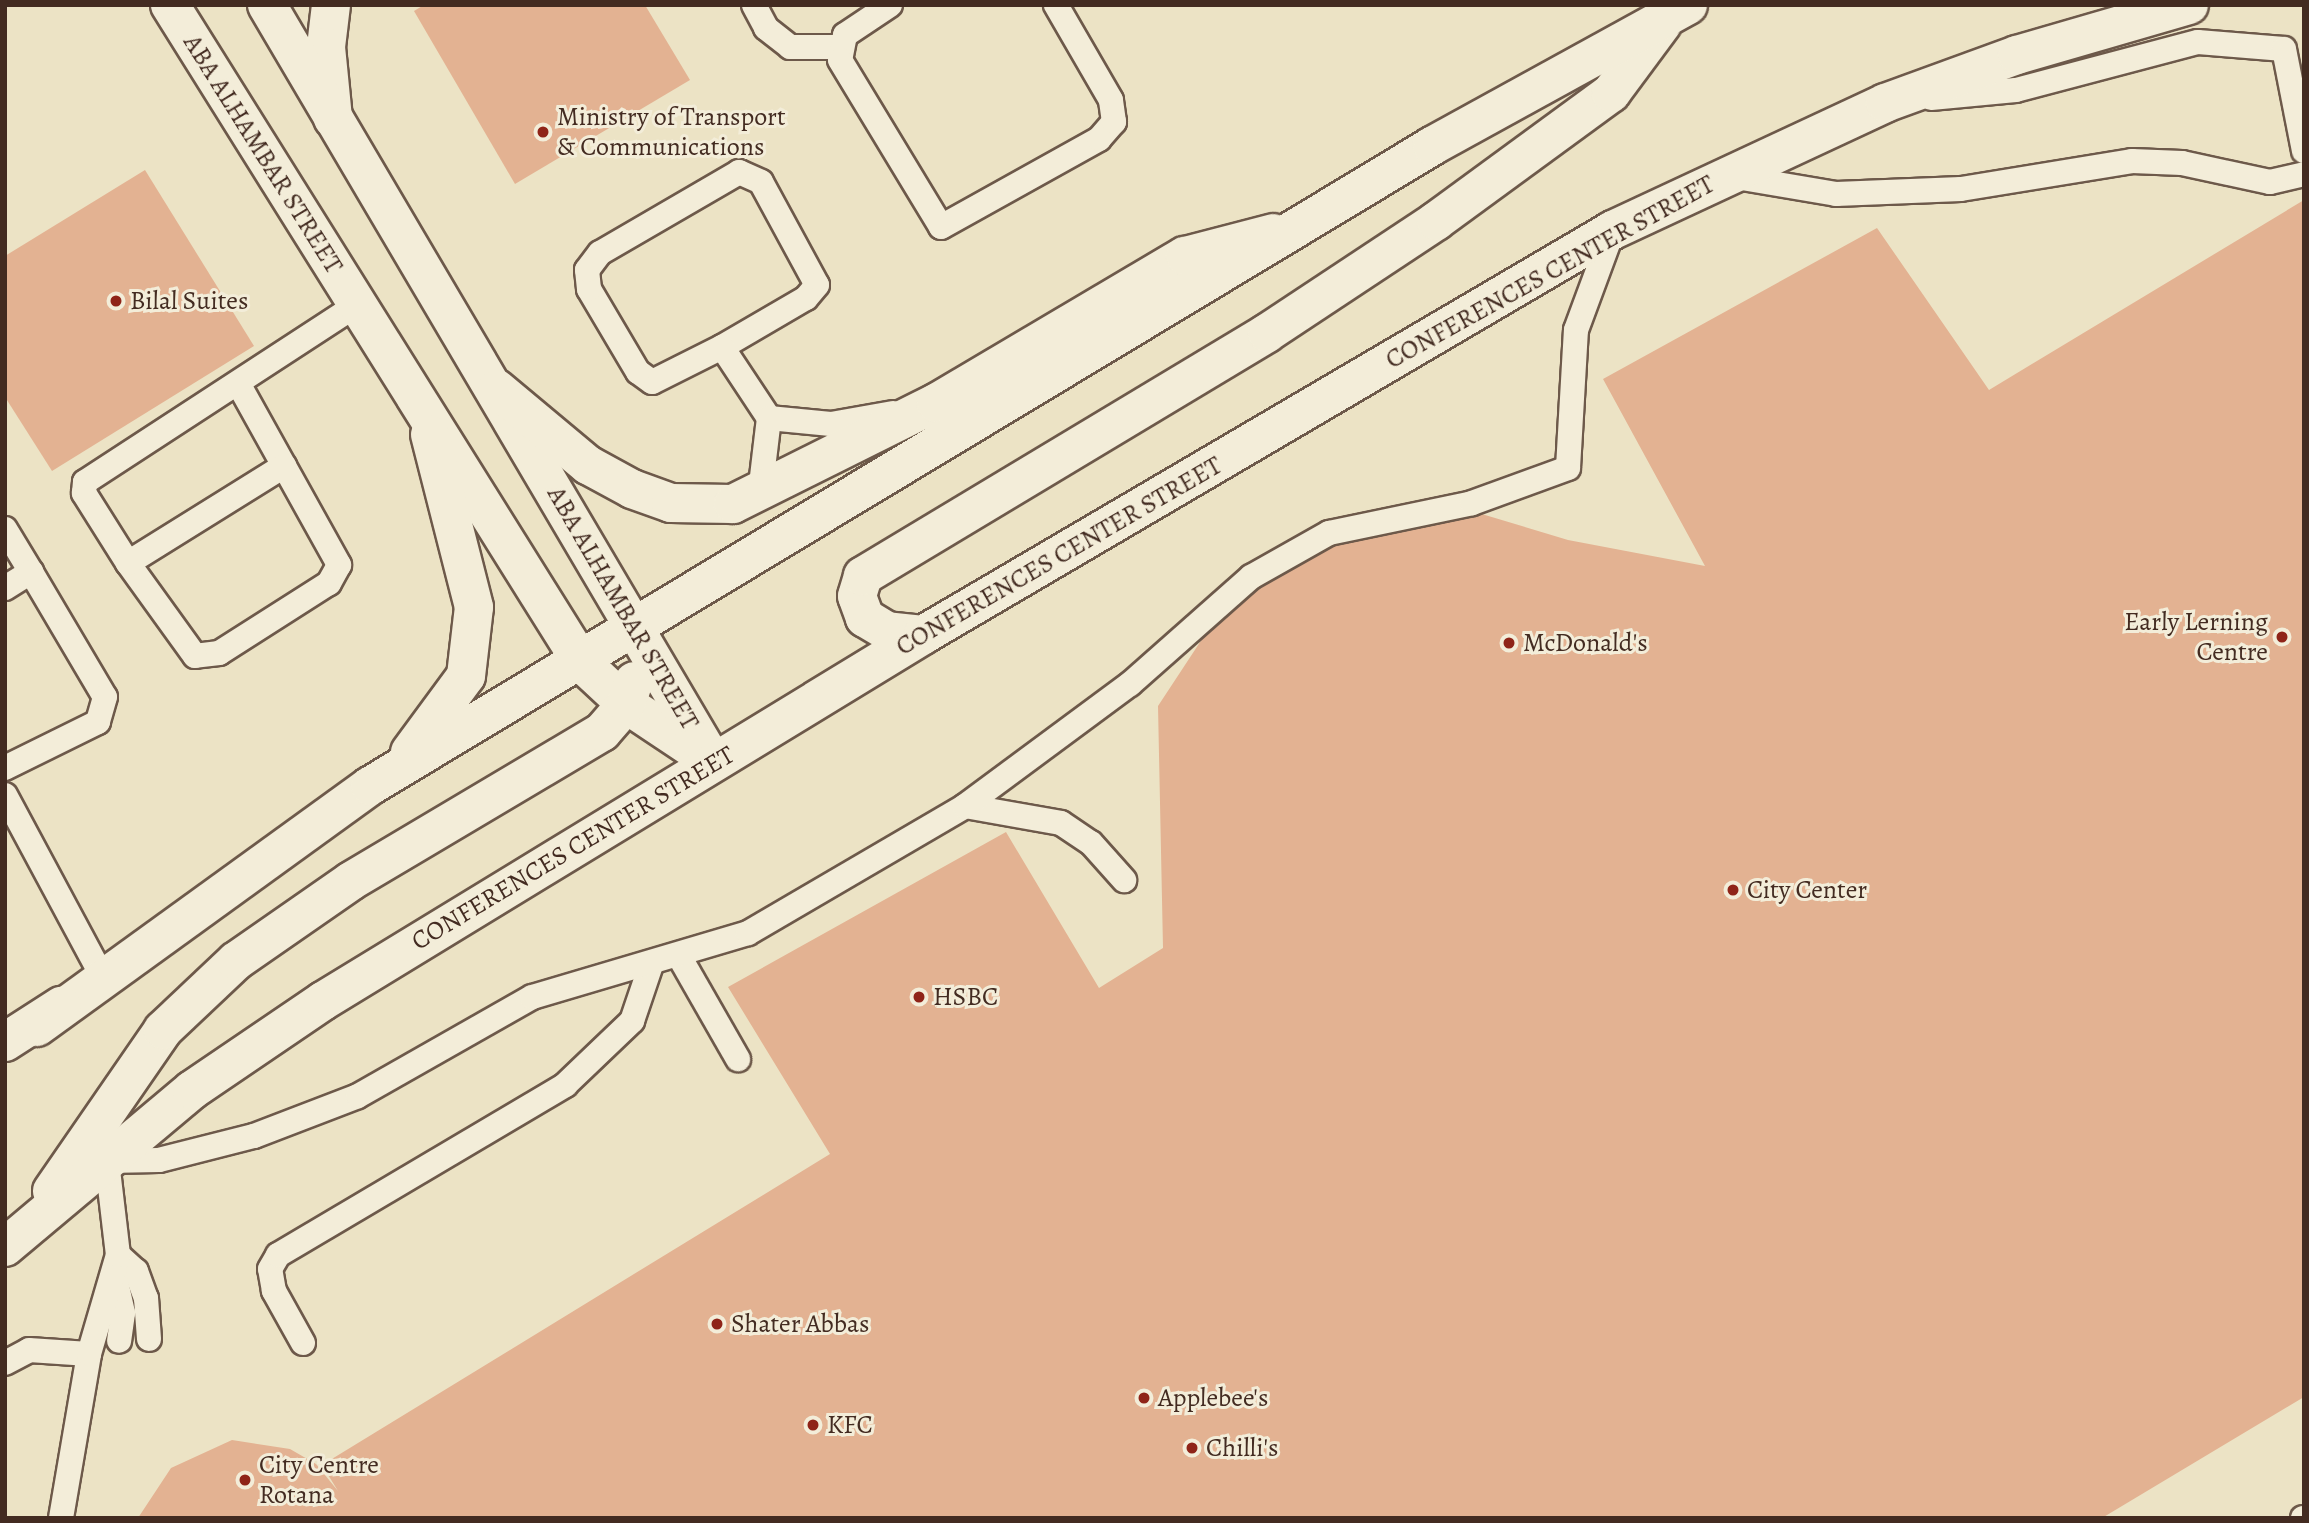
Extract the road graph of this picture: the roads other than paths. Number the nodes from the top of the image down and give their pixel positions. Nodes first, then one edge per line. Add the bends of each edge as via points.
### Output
1 (170, 5) edge
2 (267, 5) edge
3 (331, 5) edge
4 (754, 5) edge
5 (890, 5) edge
6 (1056, 5) edge
7 (2089, 5) edge
8 (2189, 5) edge
9 (1679, 10) edge
10 (840, 47) junction
11 (2017, 55) junction
12 (1885, 103) junction
13 (333, 119) junction
14 (2304, 151) edge
15 (2304, 174) edge
16 (1722, 175) junction
17 (1613, 230) junction
18 (1291, 232) junction
19 (358, 305) junction
20 (722, 347) junction
21 (239, 385) junction
22 (497, 389) junction
23 (936, 403) junction
24 (769, 418) junction
25 (428, 419) junction
26 (284, 466) junction
27 (760, 494) junction
28 (5, 529) edge
29 (128, 564) junction
30 (32, 572) junction
31 (5, 588) edge
32 (636, 630) junction
33 (923, 635) junction
34 (582, 663) junction
35 (626, 704) junction
36 (713, 762) junction
37 (5, 768) edge
38 (370, 786) junction
39 (5, 796) edge
40 (965, 806) junction
41 (1124, 880) dead end
42 (679, 956) junction
43 (652, 962) junction
44 (102, 976) junction
45 (61, 1006) junction
46 (5, 1042) edge
47 (5, 1055) edge
48 (738, 1059) dead end
49 (107, 1161) junction
50 (35, 1216) junction
51 (5, 1247) edge
52 (116, 1262) junction
53 (149, 1339) dead end
54 (119, 1341) dead end
55 (303, 1342) dead end
56 (89, 1353) junction
57 (5, 1363) edge
58 (61, 1518) edge

1 - 19 street, ABA ALHAMBAR STREET
2 - 13 street, ABA ALHAMBAR STREET
3 - 13 street via 326,47
4 - 10 lane via 766,28 790,47
5 - 10 lane via 854,26
6 - 10 lane via 1111,100 1114,122 1099,139 951,226 935,223 845,72
7 - 11 street
8 - 11 street, CONFERENCES CENTER STREET
9 - 18 street
9 - 33 street via 1611,93 1436,221 1267,333 863,576 857,596 865,618 887,631
11 - 12 street, CONFERENCES CENTER STREET
12 - 14 lane via 2016,90 2198,42 2284,49
12 - 16 street, CONFERENCES CENTER STREET
13 - 22 street, ABA ALHAMBAR STREET
15 - 16 lane via 2270,181 2182,163 2132,161 1961,189 1849,194
16 - 17 street, CONFERENCES CENTER STREET
17 - 33 street, CONFERENCES CENTER STREET
17 - 40 lane via 1576,330 1568,468 1472,503 1329,533 1262,570 1203,614 1086,719
18 - 23 street via 1255,234 1185,256
18 - 32 street
19 - 21 lane
19 - 25 street, ABA ALHAMBAR STREET
20 - 20 lane via 662,382 644,378 589,289 587,270 600,253 731,175 748,172 761,182 817,285 806,298
20 - 24 lane
21 - 26 lane
21 - 29 lane via 85,482 85,493
22 - 27 street via 588,465 632,489 671,503 708,506
22 - 32 street, ABA ALHAMBAR STREET
23 - 24 lane via 831,424
23 - 27 street
24 - 27 lane
25 - 34 street, ABA ALHAMBAR STREET
25 - 38 street via 434,470 462,545 474,607 466,676 418,746
26 - 29 lane
26 - 29 lane via 339,565 337,575 219,653 195,656 187,650
28 - 30 lane
30 - 31 lane
30 - 37 lane via 105,697 97,722
32 - 34 street
32 - 35 street
32 - 36 street, ABA ALHAMBAR STREET
33 - 36 street, CONFERENCES CENTER STREET
34 - 35 street, ABA ALHAMBAR STREET
34 - 38 street
35 - 36 street, ABA ALHAMBAR STREET
35 - 50 street via 602,732 351,881 236,961 163,1030
36 - 49 street, CONFERENCES CENTER STREET via 240,1055
38 - 44 street
39 - 44 lane
40 - 41 lane via 1061,823 1091,843
40 - 42 lane via 748,933
42 - 43 lane
42 - 48 lane
43 - 49 lane via 532,997 358,1096 254,1136 159,1160
43 - 55 lane via 632,1021 565,1085 278,1255 270,1269 274,1291
44 - 45 street
45 - 46 street
45 - 47 street
49 - 50 street, CONFERENCES CENTER STREET
49 - 52 lane
50 - 51 street, CONFERENCES CENTER STREET
52 - 53 lane via 136,1271 146,1298
52 - 54 lane via 123,1313
52 - 56 lane
56 - 57 lane via 30,1350
56 - 58 lane

